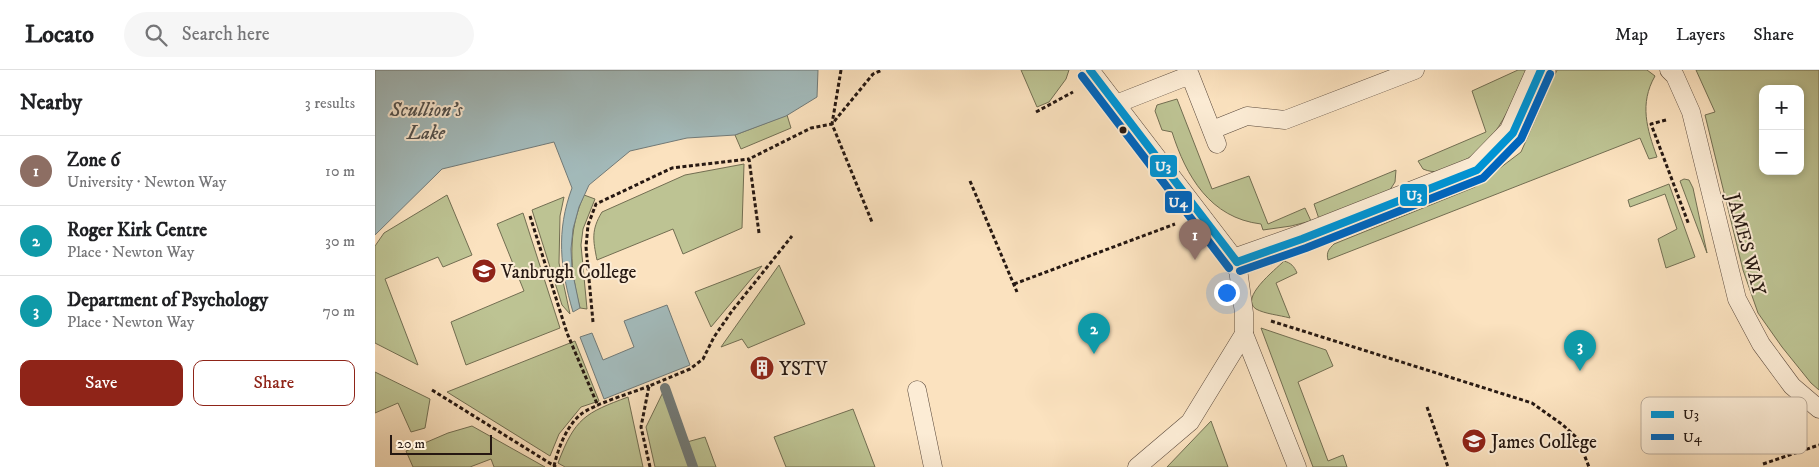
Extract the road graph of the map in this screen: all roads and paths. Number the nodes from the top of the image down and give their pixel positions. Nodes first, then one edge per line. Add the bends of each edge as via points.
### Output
1 (841, 70) edge
2 (882, 70) edge
3 (1415, 70) edge
4 (1541, 70) edge
5 (1669, 70) edge
6 (1093, 74) edge
7 (1116, 104) junction
8 (1036, 112) dead end
9 (1668, 120) dead end
10 (832, 124) junction
11 (749, 159) junction
12 (1672, 180) dead end
13 (971, 181) dead end
14 (1198, 213) junction
15 (529, 216) dead end
16 (872, 222) dead end
17 (759, 233) dead end
18 (792, 236) dead end
19 (1237, 262) junction
20 (1014, 284) junction
21 (1017, 292) dead end
22 (1244, 313) junction
23 (593, 322) dead end
24 (1244, 334) junction
25 (649, 386) junction
26 (432, 390) dead end
27 (917, 390) dead end
28 (1804, 397) edge
29 (1807, 399) edge
30 (598, 406) junction
31 (1427, 408) dead end
32 (1819, 409) edge
33 (1819, 445) edge
34 (1807, 449) edge
35 (1792, 454) edge
36 (1763, 464) dead end
37 (555, 466) edge
38 (650, 467) edge
39 (933, 467) edge
40 (1137, 467) edge
41 (1297, 467) edge
42 (1448, 467) edge
43 (1589, 467) edge

1 - 10 path
2 - 10 path via 873,74
3 - 7 lane via 1285,120 1247,116 1215,137 1190,74
4 - 19 street via 1513,133 1477,170
5 - 28 lane, JAMES WAY via 1675,76 1691,112 1737,299 1761,344 1791,386
6 - 7 lane
6 - 8 path
7 - 14 lane
9 - 12 path via 1651,124
10 - 11 path via 811,128
10 - 16 path
11 - 17 path
11 - 23 path via 672,168 596,204 588,225 586,247
13 - 20 path
14 - 19 lane
14 - 20 path
15 - 30 path via 567,333
18 - 25 path via 732,311 703,359 690,369
19 - 22 lane
20 - 21 path
22 - 24 lane
22 - 43 path via 1532,403 1563,425 1577,440
24 - 40 lane via 1190,422
24 - 41 lane
25 - 30 path
25 - 38 path via 641,426
26 - 37 path
27 - 39 lane
29 - 32 lane, JAMES WAY
30 - 37 path via 581,414 565,434
31 - 42 path
33 - 34 path
35 - 36 path

